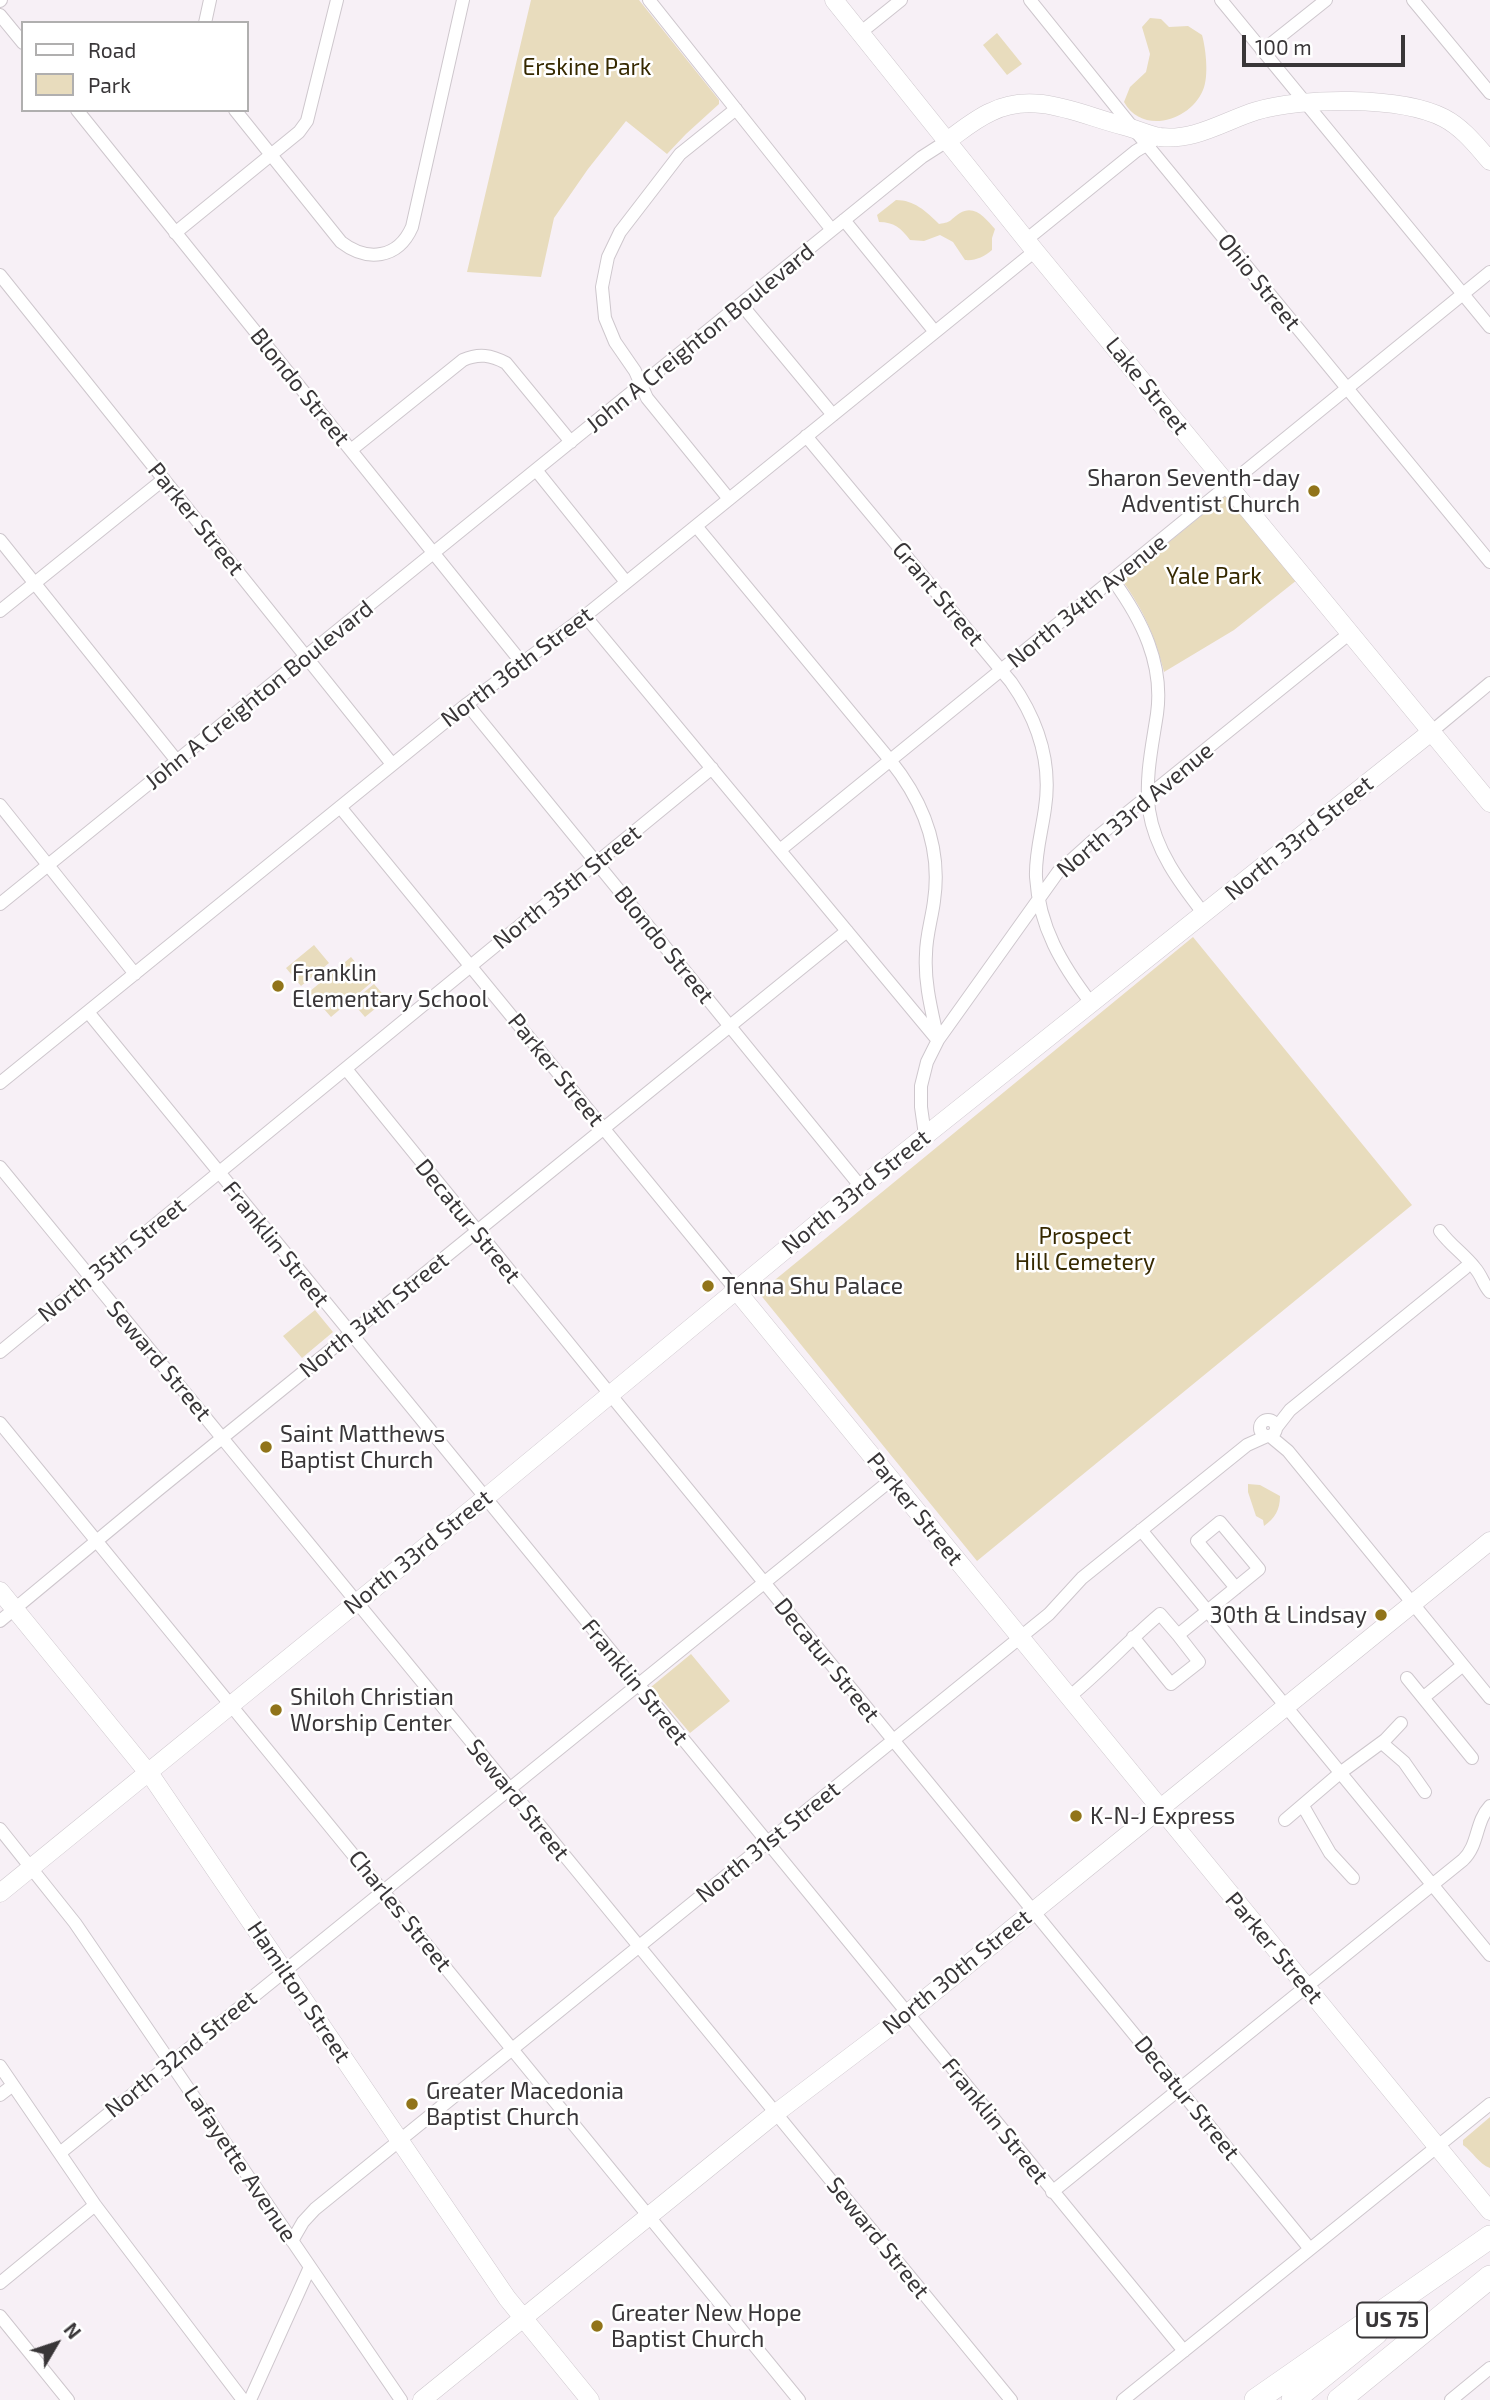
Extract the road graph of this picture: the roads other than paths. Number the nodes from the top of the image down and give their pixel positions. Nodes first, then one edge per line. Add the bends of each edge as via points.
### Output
1 (210, 0) edge
2 (337, 0) edge
3 (463, 0) edge
4 (649, 0) edge
5 (834, 0) edge
6 (901, 0) edge
7 (1030, 0) edge
8 (1221, 0) edge
9 (1326, 0) edge
10 (1413, 0) edge
11 (0, 15) edge
12 (205, 21) edge
13 (860, 33) junction
14 (21, 41) edge
15 (1262, 51) junction
16 (1490, 93) edge
17 (1305, 102) junction
18 (736, 109) junction
19 (79, 112) edge
20 (237, 112) edge
21 (1133, 128) junction
22 (947, 141) junction
23 (1153, 141) junction
24 (271, 155) junction
25 (1490, 161) edge
26 (844, 220) junction
27 (832, 229) junction
28 (175, 233) junction
29 (1031, 245) junction
30 (1490, 272) edge
31 (0, 275) edge
32 (1463, 294) junction
33 (741, 304) junction
34 (1490, 327) edge
35 (935, 332) junction
36 (642, 385) junction
37 (1347, 388) junction
38 (833, 415) junction
39 (806, 436) junction
40 (571, 442) junction
41 (351, 450) junction
42 (536, 470) junction
43 (164, 479) junction
44 (1228, 485) junction
45 (729, 499) junction
46 (696, 526) junction
47 (0, 540) edge
48 (434, 554) junction
49 (1490, 562) edge
50 (1112, 580) junction
51 (626, 582) junction
52 (35, 583) junction
53 (0, 611) edge
54 (585, 616) junction
55 (1350, 633) junction
56 (306, 657) junction
57 (522, 663) junction
58 (1001, 670) junction
59 (1490, 683) edge
60 (467, 704) junction
61 (1431, 732) junction
62 (890, 760) junction
63 (177, 761) junction
64 (393, 764) junction
65 (712, 768) junction
66 (1148, 796) junction
67 (1490, 803) edge
68 (0, 805) edge
69 (340, 807) junction
70 (780, 850) junction
71 (597, 863) junction
72 (48, 866) junction
73 (1038, 898) junction
74 (0, 904) edge
75 (1204, 914) junction
76 (847, 931) junction
77 (471, 967) junction
78 (135, 974) junction
79 (1091, 1003) junction
80 (88, 1012) junction
81 (730, 1026) junction
82 (938, 1040) junction
83 (346, 1069) junction
84 (2, 1077) edge
85 (603, 1129) junction
86 (925, 1135) junction
87 (0, 1167) edge
88 (218, 1173) junction
89 (861, 1187) junction
90 (477, 1231) junction
91 (1440, 1231) dead end
92 (1451, 1245) junction
93 (1465, 1268) junction
94 (90, 1278) junction
95 (1487, 1288) edge
96 (736, 1290) junction
97 (350, 1334) junction
98 (0, 1352) edge
99 (609, 1394) junction
100 (0, 1423) edge
101 (1269, 1429) junction
102 (222, 1438) junction
103 (891, 1480) junction
104 (484, 1499) junction
105 (1141, 1531) junction
106 (1490, 1541) edge
107 (97, 1542) junction
108 (764, 1583) junction
109 (1236, 1588) junction
110 (0, 1591) edge
111 (357, 1602) junction
112 (1413, 1603) junction
113 (15, 1609) junction
114 (1207, 1611) junction
115 (0, 1621) edge
116 (1178, 1635) junction
117 (1020, 1637) junction
118 (1133, 1637) junction
119 (1463, 1665) junction
120 (1407, 1678) dead end
121 (638, 1685) junction
122 (1069, 1697) junction
123 (1424, 1697) junction
124 (1490, 1698) edge
125 (231, 1705) junction
126 (1285, 1707) junction
127 (1401, 1723) dead end
128 (894, 1740) junction
129 (1382, 1743) junction
130 (1472, 1758) dead end
131 (149, 1772) junction
132 (1340, 1773) junction
133 (509, 1789) junction
134 (1425, 1792) dead end
135 (1303, 1806) junction
136 (1490, 1806) edge
137 (1160, 1809) junction
138 (1285, 1820) dead end
139 (0, 1829) edge
140 (767, 1843) junction
141 (31, 1867) junction
142 (1353, 1878) dead end
143 (1432, 1885) junction
144 (383, 1891) junction
145 (0, 1893) edge
146 (1034, 1911) junction
147 (639, 1946) junction
148 (1490, 1955) edge
149 (284, 1970) junction
150 (1306, 1986) junction
151 (908, 2013) junction
152 (513, 2048) junction
153 (171, 2063) junction
154 (0, 2066) edge
155 (13, 2085) junction
156 (1179, 2089) junction
157 (0, 2095) edge
158 (1490, 2104) edge
159 (776, 2113) junction
160 (400, 2139) junction
161 (1437, 2147) junction
162 (60, 2153) junction
163 (1052, 2192) junction
164 (95, 2205) junction
165 (1490, 2211) edge
166 (650, 2216) junction
167 (1490, 2239) edge
168 (292, 2241) junction
169 (1310, 2249) junction
170 (310, 2267) junction
171 (1490, 2277) edge
172 (0, 2283) edge
173 (0, 2316) edge
174 (523, 2318) junction
175 (1413, 2340) junction
176 (1184, 2351) junction
177 (1490, 2368) edge
178 (68, 2400) edge
179 (243, 2400) edge
180 (250, 2400) edge
181 (401, 2400) edge
182 (422, 2400) edge
183 (590, 2400) edge
184 (799, 2400) edge
185 (1011, 2400) edge
186 (1123, 2400) edge
187 (1256, 2400) edge
188 (1293, 2400) edge
189 (1339, 2400) edge
190 (1345, 2400) edge
191 (1451, 2400) edge

1 - 12 street
2 - 24 street via 307,121
3 - 24 street via 412,227 400,245 376,256 358,253 341,242
4 - 18 street
5 - 13 street, Lake Street
6 - 13 street
7 - 21 street
8 - 15 street
9 - 15 street
10 - 16 street
11 - 14 street
13 - 22 street, Lake Street
15 - 17 street
17 - 23 street, John A Creighton Boulevard via 1279,104 1197,134
17 - 25 street, John A Creighton Boulevard via 1424,110 1453,124
17 - 32 street
18 - 27 street
18 - 36 street via 680,154 620,232 608,257 602,287 605,318
19 - 28 street, Blondo Street
20 - 24 street
21 - 22 street, John A Creighton Boulevard via 1053,105 1025,102 989,113
21 - 23 street, John A Creighton Boulevard
22 - 26 street, John A Creighton Boulevard
22 - 29 street, Lake Street
23 - 29 street, North 36th Street
23 - 37 street, Ohio Street
24 - 28 street
26 - 27 street, John A Creighton Boulevard
26 - 35 street
27 - 33 street, John A Creighton Boulevard
28 - 41 street, Blondo Street
29 - 35 street, North 36th Street
29 - 44 street, Lake Street
30 - 32 street, North 34th Avenue
31 - 43 street, Parker Street
32 - 34 street
32 - 37 street, North 34th Avenue
33 - 36 street, John A Creighton Boulevard
33 - 38 street
35 - 38 street, North 36th Street
36 - 40 street, John A Creighton Boulevard
36 - 45 street
37 - 44 street, North 34th Avenue
37 - 49 street, Ohio Street
38 - 39 street, North 36th Street
39 - 45 street, North 36th Street
39 - 58 street, Grant Street
40 - 41 street via 506,363 479,355 463,360
40 - 42 street, John A Creighton Boulevard
41 - 48 street, Blondo Street
42 - 48 street, John A Creighton Boulevard
42 - 51 street
43 - 52 street
43 - 56 street, Parker Street
44 - 50 street, North 34th Avenue
44 - 55 street, Lake Street
45 - 46 street, North 36th Street
46 - 51 street, North 36th Street
46 - 62 street
47 - 52 street
48 - 56 street, John A Creighton Boulevard
48 - 57 street, Blondo Street
50 - 58 street, North 34th Avenue
50 - 66 street via 1143,629 1156,669 1157,712 1147,770
51 - 54 street, North 36th Street
52 - 53 street
52 - 63 street
54 - 57 street, North 36th Street
54 - 65 street
55 - 61 street, Lake Street
55 - 66 street, North 33rd Avenue
56 - 63 street, John A Creighton Boulevard
56 - 64 street, Parker Street
57 - 60 street, North 36th Street
58 - 62 street, North 34th Avenue
58 - 73 street, Grant Street via 1030,713 1045,760 1047,795 1037,866
59 - 61 street, North 33rd Street
60 - 64 street, North 36th Street
60 - 71 street, Blondo Street
61 - 67 street, Lake Street
61 - 75 street, North 33rd Street
62 - 70 street, North 34th Avenue
62 - 82 street via 919,802 934,848 936,885 925,966
63 - 72 street, John A Creighton Boulevard
64 - 69 street, North 36th Street
65 - 70 street
65 - 71 street, North 35th Street
66 - 73 street, North 33rd Avenue via 1077,855
66 - 75 street via 1160,847
68 - 72 street
69 - 77 street, Parker Street
69 - 78 street, North 36th Street
70 - 76 street
71 - 77 street, North 35th Street
71 - 81 street, Blondo Street
72 - 74 street, John A Creighton Boulevard
72 - 78 street
73 - 79 street, Grant Street via 1055,950
73 - 82 street, North 33rd Avenue
75 - 79 street, North 33rd Street
76 - 81 street, North 34th Street
76 - 82 street
77 - 83 street, North 35th Street
77 - 85 street, Parker Street
78 - 80 street, North 36th Street
79 - 86 street, North 33rd Street
80 - 84 street, North 36th Street
80 - 88 street, Franklin Street
81 - 85 street, North 34th Street
81 - 89 street, Blondo Street
82 - 86 street, North 33rd Avenue via 921,1086
83 - 88 street, North 35th Street
83 - 90 street, Decatur Street
85 - 90 street, North 34th Street
85 - 96 street, Parker Street
86 - 89 street, North 33rd Street
87 - 94 street, Seward Street
88 - 94 street, North 35th Street
88 - 97 street, Franklin Street
89 - 96 street, North 33rd Street
90 - 97 street, North 34th Street
90 - 99 street, Decatur Street
91 - 92 street
92 - 93 street
92 - 95 street via 1481,1275
93 - 95 street
93 - 101 street, North 31st Street
94 - 98 street, North 35th Street
94 - 102 street, Seward Street
96 - 99 street, North 33rd Street
96 - 103 street, Parker Street
97 - 102 street, North 34th Street
97 - 104 street, Franklin Street
99 - 104 street, North 33rd Street
99 - 108 street, Decatur Street
100 - 107 street, Charles Street
101 - 105 street, North 31st Street
101 - 112 street
102 - 107 street, North 34th Street
102 - 111 street, Seward Street
103 - 108 street, North 32nd Street
103 - 117 street, Parker Street
104 - 111 street, North 33rd Street
104 - 121 street, Franklin Street
105 - 114 street
105 - 117 street, North 31st Street via 1082,1578
106 - 112 street, North 30th Street
107 - 113 street, North 34th Street
107 - 125 street, Charles Street
108 - 121 street, North 32nd Street
108 - 128 street, Decatur Street
109 - 109 street via 1259,1569 1220,1522 1197,1541
109 - 114 street
110 - 113 street, Hamilton Street
111 - 125 street, North 33rd Street
111 - 133 street, Seward Street
112 - 119 street
112 - 126 street, North 30th Street
113 - 115 street, North 34th Street
113 - 131 street, Hamilton Street
114 - 116 street
114 - 126 street
116 - 118 street via 1160,1614
116 - 118 street via 1199,1662 1171,1685
117 - 122 street, Parker Street
117 - 128 street, North 31st Street
118 - 122 street
119 - 123 street
119 - 124 street
120 - 123 street
121 - 133 street, North 32nd Street
121 - 140 street, Franklin Street
122 - 137 street, Parker Street
123 - 130 street
125 - 131 street, North 33rd Street
125 - 144 street, Charles Street
126 - 132 street
126 - 137 street, North 30th Street
127 - 129 street
128 - 140 street, North 31st Street
128 - 146 street, Decatur Street
129 - 132 street
129 - 134 street via 1404,1762
131 - 141 street, North 33rd Street
131 - 149 street, Hamilton Street
132 - 135 street
132 - 143 street
133 - 144 street, North 32nd Street
133 - 147 street, Seward Street
135 - 138 street
135 - 142 street via 1330,1853
136 - 143 street via 1480,1819 1471,1851
137 - 146 street, North 30th Street
137 - 150 street, Parker Street
139 - 141 street, Lafayette Avenue
140 - 147 street, North 31st Street
140 - 151 street, Franklin Street
141 - 145 street, North 33rd Street
141 - 153 street, Lafayette Avenue
143 - 148 street
143 - 150 street
144 - 149 street, North 32nd Street
144 - 152 street, Charles Street
146 - 151 street, North 30th Street
146 - 156 street, Decatur Street
147 - 152 street, North 31st Street
147 - 159 street, Seward Street
149 - 153 street, North 32nd Street
149 - 160 street, Hamilton Street
150 - 156 street
150 - 161 street, Parker Street
151 - 159 street, North 30th Street
151 - 163 street, Franklin Street
152 - 160 street, North 31st Street
152 - 166 street, Charles Street
153 - 162 street, North 32nd Street
153 - 168 street, Lafayette Avenue
154 - 155 street
155 - 157 street
155 - 162 street
156 - 163 street
156 - 169 street, Decatur Street
158 - 161 street
159 - 166 street, North 30th Street
159 - 185 street, Seward Street
160 - 168 street, North 31st Street via 310,2214
160 - 174 street, Hamilton Street
161 - 165 street, Parker Street
161 - 169 street
162 - 164 street
163 - 176 street, Franklin Street
164 - 172 street
164 - 179 street
166 - 174 street, North 30th Street
166 - 184 street, Charles Street
167 - 187 highway
167 - 188 highway, US 75
168 - 170 street, Lafayette Avenue
169 - 176 street
170 - 180 street
170 - 181 street, Lafayette Avenue
171 - 175 highway, US 75
173 - 178 street
174 - 182 street, North 30th Street
174 - 183 street, Hamilton Street
175 - 189 highway, US 75
175 - 190 highway
176 - 186 street
177 - 191 street

